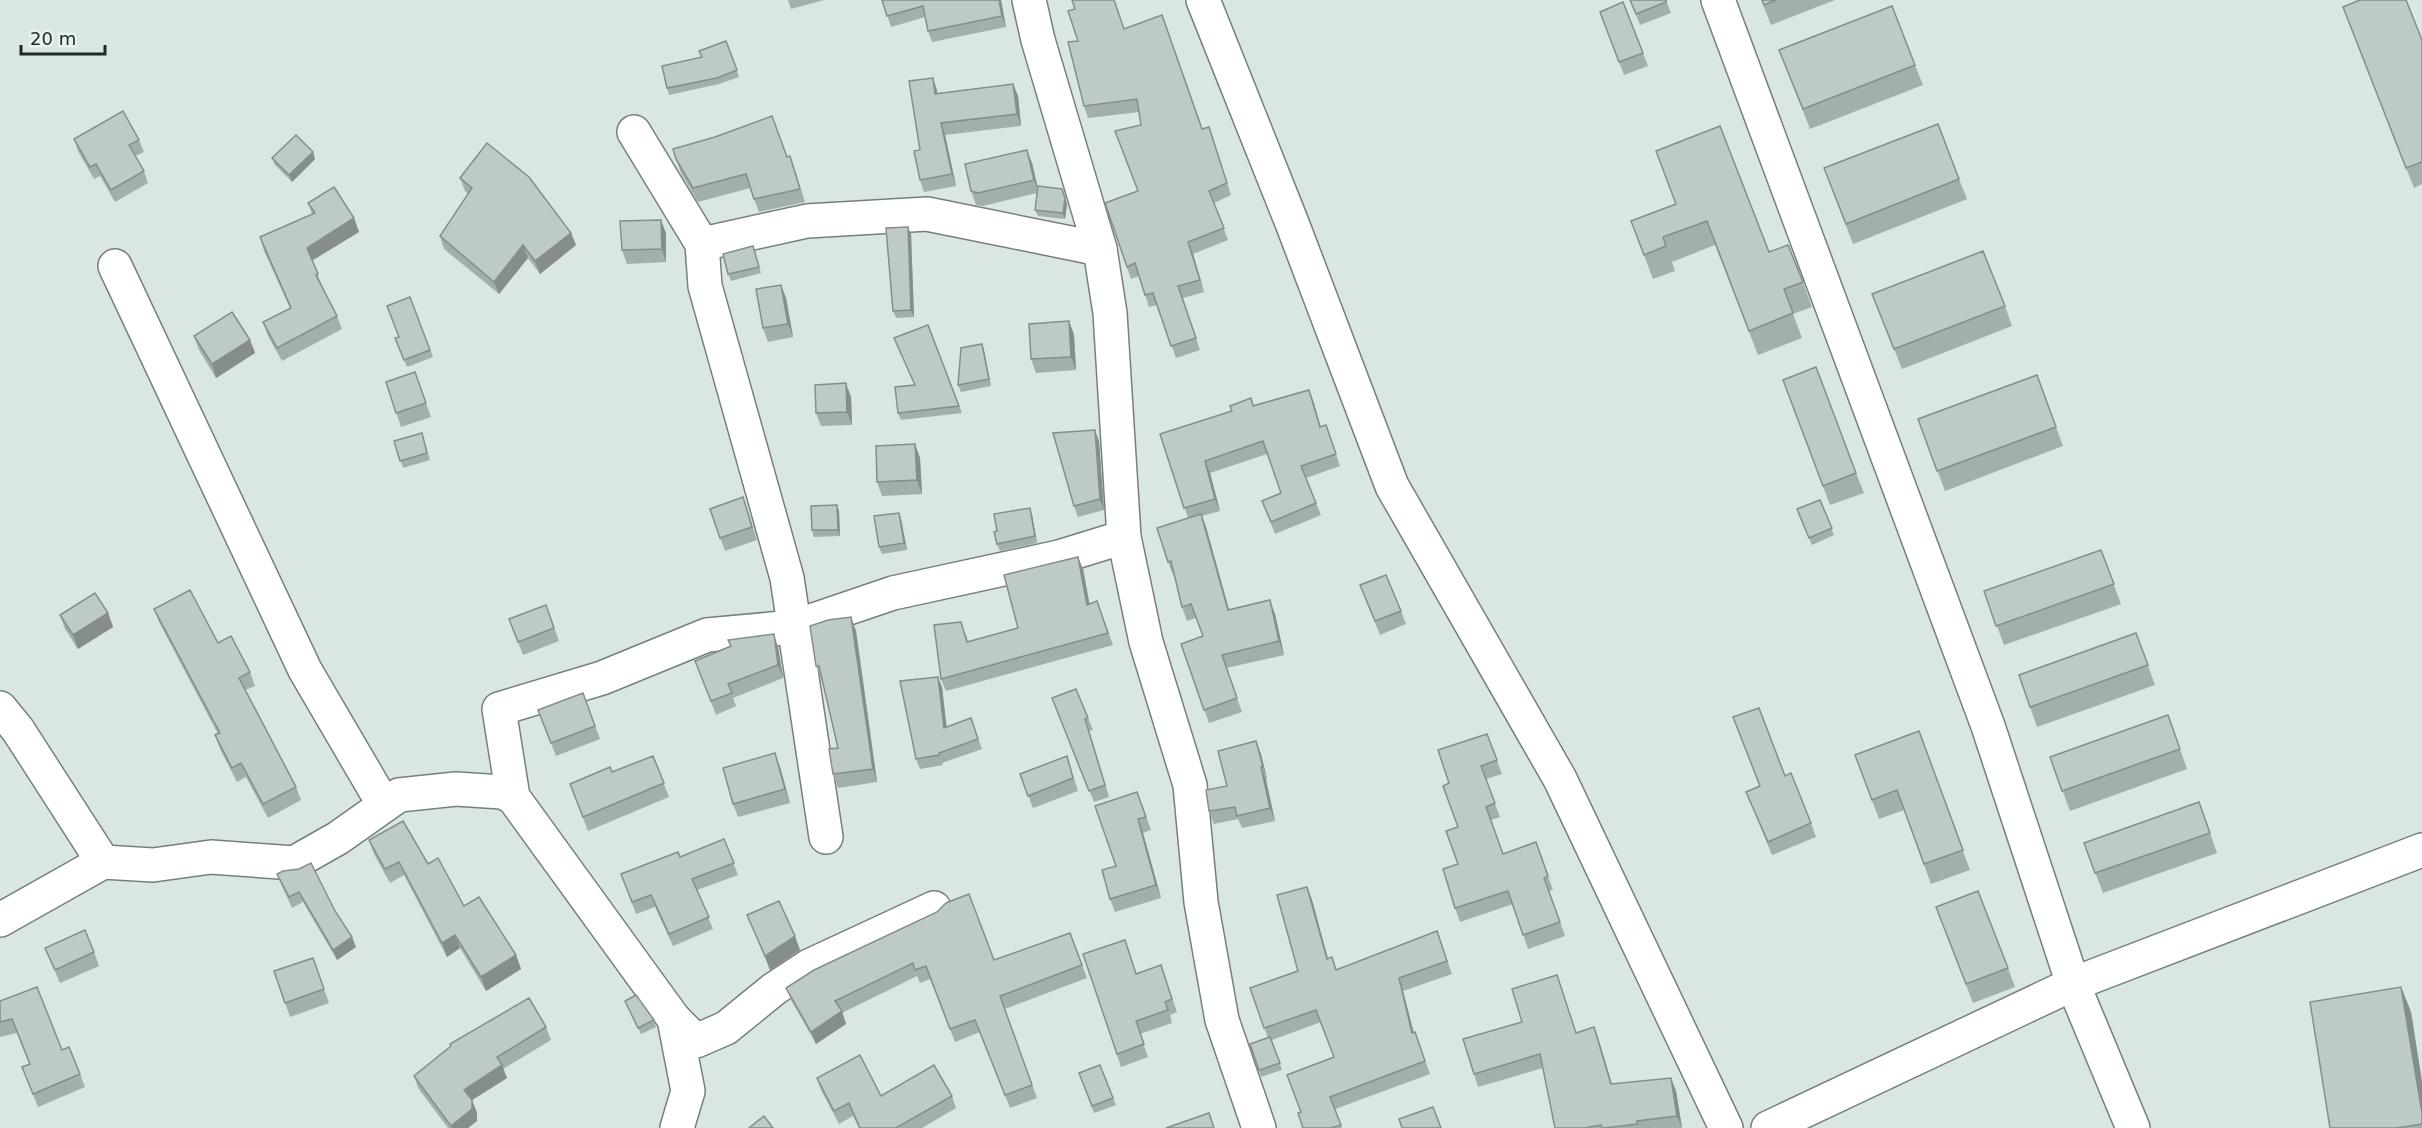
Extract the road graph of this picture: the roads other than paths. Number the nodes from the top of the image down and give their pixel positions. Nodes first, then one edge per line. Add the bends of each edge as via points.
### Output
1 (1029, 0) edge
2 (1203, 0) edge
3 (1718, 0) edge
4 (634, 132) dead end
5 (702, 244) junction
6 (1100, 249) junction
7 (115, 266) dead end
8 (1124, 537) junction
9 (793, 627) junction
10 (0, 708) edge
11 (513, 797) junction
12 (384, 805) junction
13 (826, 837) dead end
14 (2422, 850) edge
15 (103, 862) junction
16 (934, 908) dead end
17 (0, 920) edge
18 (2073, 984) junction
19 (674, 1019) junction
20 (676, 1128) edge
21 (1259, 1128) edge
22 (1725, 1128) edge
23 (1768, 1128) edge
24 (2133, 1128) edge

1 - 6 street
2 - 22 street via 1392,486 1560,779
3 - 18 street via 1988,726
4 - 5 street
5 - 6 street via 807,221 927,214
5 - 9 street via 705,286 787,578
6 - 8 street via 1110,313
7 - 12 street via 304,670
8 - 9 street via 1059,557 893,592
8 - 21 street via 1146,642 1190,784 1201,902 1222,1020
9 - 11 street via 707,635 602,678 499,709
9 - 13 street
10 - 15 street
11 - 12 street via 502,792 456,789 399,795
11 - 19 street
12 - 15 street via 294,863 211,857 153,865
14 - 18 street
15 - 17 street
16 - 19 street via 809,966 726,1028 696,1041
18 - 23 street
18 - 24 street
19 - 20 street via 688,1091

